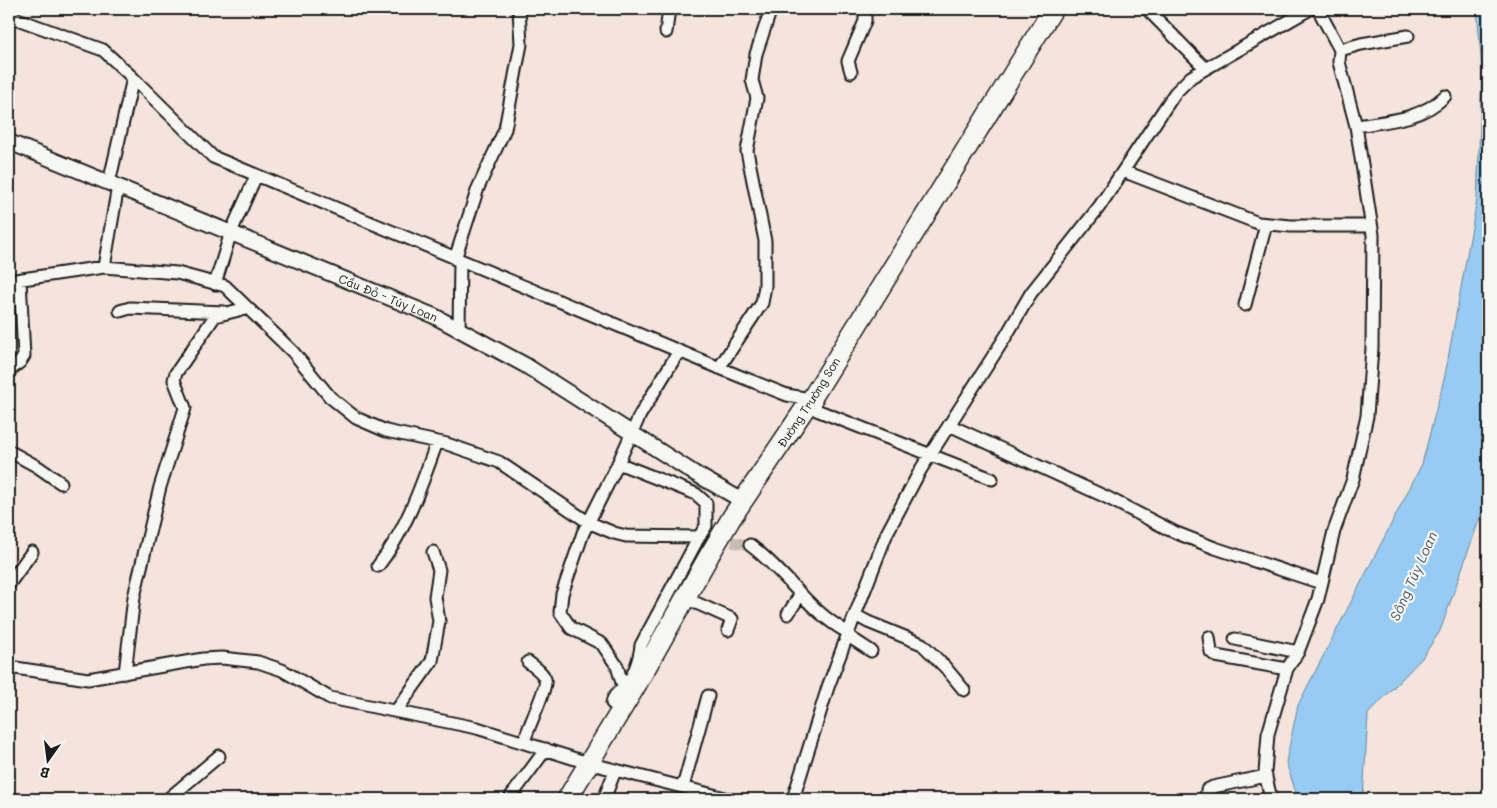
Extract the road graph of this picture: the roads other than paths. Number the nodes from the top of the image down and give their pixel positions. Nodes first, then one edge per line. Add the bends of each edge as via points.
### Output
1 (519, 9) edge
2 (669, 9) edge
3 (770, 9) edge
4 (865, 9) edge
5 (1053, 9) edge
6 (1146, 9) edge
7 (1310, 9) edge
8 (1318, 9) edge
9 (9, 16) edge
10 (666, 32) dead end
11 (1408, 36) dead end
12 (1340, 50) junction
13 (1205, 68) junction
14 (851, 72) dead end
15 (133, 78) junction
16 (1445, 96) dead end
17 (1356, 126) junction
18 (9, 142) edge
19 (1123, 171) junction
20 (256, 176) junction
21 (113, 185) junction
22 (1266, 224) junction
23 (1371, 226) junction
24 (231, 232) junction
25 (458, 260) junction
26 (104, 267) junction
27 (14, 280) edge
28 (215, 284) junction
29 (1245, 305) dead end
30 (247, 308) junction
31 (120, 311) dead end
32 (226, 312) junction
33 (459, 329) junction
34 (679, 351) junction
35 (719, 368) junction
36 (9, 370) edge
37 (812, 398) junction
38 (949, 425) junction
39 (633, 433) junction
40 (437, 442) junction
41 (9, 451) edge
42 (931, 453) junction
43 (618, 463) junction
44 (992, 479) dead end
45 (61, 483) dead end
46 (743, 501) junction
47 (588, 522) junction
48 (699, 537) junction
49 (750, 546) tunnel mouth
50 (32, 552) dead end
51 (433, 552) dead end
52 (378, 566) dead end
53 (1321, 583) junction
54 (9, 584) edge
55 (800, 595) junction
56 (685, 598) junction
57 (788, 614) dead end
58 (855, 615) junction
59 (728, 630) dead end
60 (849, 634) junction
61 (1209, 637) dead end
62 (1234, 639) dead end
63 (870, 651) dead end
64 (1298, 652) junction
65 (528, 662) dead end
66 (9, 667) edge
67 (1287, 669) junction
68 (125, 673) junction
69 (626, 685) junction
70 (964, 690) dead end
71 (708, 696) dead end
72 (622, 710) junction
73 (396, 711) junction
74 (524, 742) junction
75 (546, 749) junction
76 (219, 756) dead end
77 (588, 763) junction
78 (615, 771) junction
79 (1266, 776) junction
80 (683, 787) junction
81 (168, 799) edge
82 (509, 799) edge
83 (567, 799) edge
84 (604, 799) edge
85 (728, 799) edge
86 (793, 799) edge
87 (1206, 799) edge
88 (1271, 799) edge

1 - 25 street via 520,44 505,129 478,188
2 - 10 street
3 - 35 street via 756,54 752,80 757,98 747,151 765,241 765,286 762,303
4 - 14 street via 864,21 848,61
5 - 37 highway, Đường Trường Sơn
6 - 13 street
7 - 13 street
8 - 12 street
9 - 15 street via 103,50
11 - 12 street
12 - 17 street via 1339,62
13 - 19 street via 1175,93
15 - 20 street via 212,158
15 - 21 street
16 - 17 street via 1415,115
17 - 23 street
18 - 21 street, Cầu Đỏ - Túy Loan
19 - 22 street via 1239,217
19 - 38 street via 1031,293
20 - 24 street
20 - 25 street
21 - 24 street, Cầu Đỏ - Túy Loan
21 - 26 street
22 - 23 street
22 - 29 street
23 - 53 street via 1372,348 1367,416
24 - 28 street
24 - 33 street, Cầu Đỏ - Túy Loan
25 - 33 street
25 - 34 street
26 - 27 street
26 - 28 street via 178,274
27 - 36 street via 24,356
28 - 30 street via 225,286
30 - 32 street
30 - 40 street via 293,352 330,397 356,418 386,431
31 - 32 street via 144,308
32 - 68 street via 215,316 174,380 185,408 160,487 134,598
33 - 39 street, Cầu Đỏ - Túy Loan via 525,365
34 - 35 street
34 - 39 street via 640,415
35 - 37 street via 787,395
37 - 42 street via 816,400 815,409 819,411
37 - 46 highway, Đường Trường Sơn
38 - 42 street
38 - 53 street via 1174,532
39 - 43 street
39 - 46 street, Cầu Đỏ - Túy Loan
40 - 47 street via 499,462
40 - 52 street via 407,520 395,544
41 - 45 street
42 - 44 street
42 - 58 street via 887,533
43 - 47 street
43 - 48 street via 696,494 706,503 706,526
46 - 56 highway, Đường Trường Sơn, bridge
47 - 48 street via 626,536
47 - 69 street via 562,594 560,612 570,628 602,644
48 - 69 street via 641,645
49 - 55 street via 769,560
50 - 54 street
51 - 73 street via 439,570 435,597 439,621 432,661
53 - 64 street
55 - 57 street
55 - 60 street
56 - 59 street via 732,620
56 - 72 highway, Đường Trường Sơn
58 - 60 street
58 - 70 street via 922,644
60 - 63 street
60 - 86 street via 828,687
61 - 67 street via 1211,652 1216,656
62 - 64 street
64 - 67 street
65 - 74 street via 541,672 546,687
66 - 68 street via 88,679
67 - 79 street via 1268,734
68 - 73 street via 213,658 258,662 282,670 330,698
69 - 72 street via 617,691 612,703
71 - 80 street
72 - 77 highway, Đường Trường Sơn
73 - 74 street via 477,728
74 - 75 street
75 - 77 street
75 - 82 street
76 - 81 street
77 - 78 street
77 - 83 highway, Đường Trường Sơn
78 - 80 street
78 - 84 street
79 - 87 street via 1213,787 1207,790
79 - 88 street
80 - 85 street

